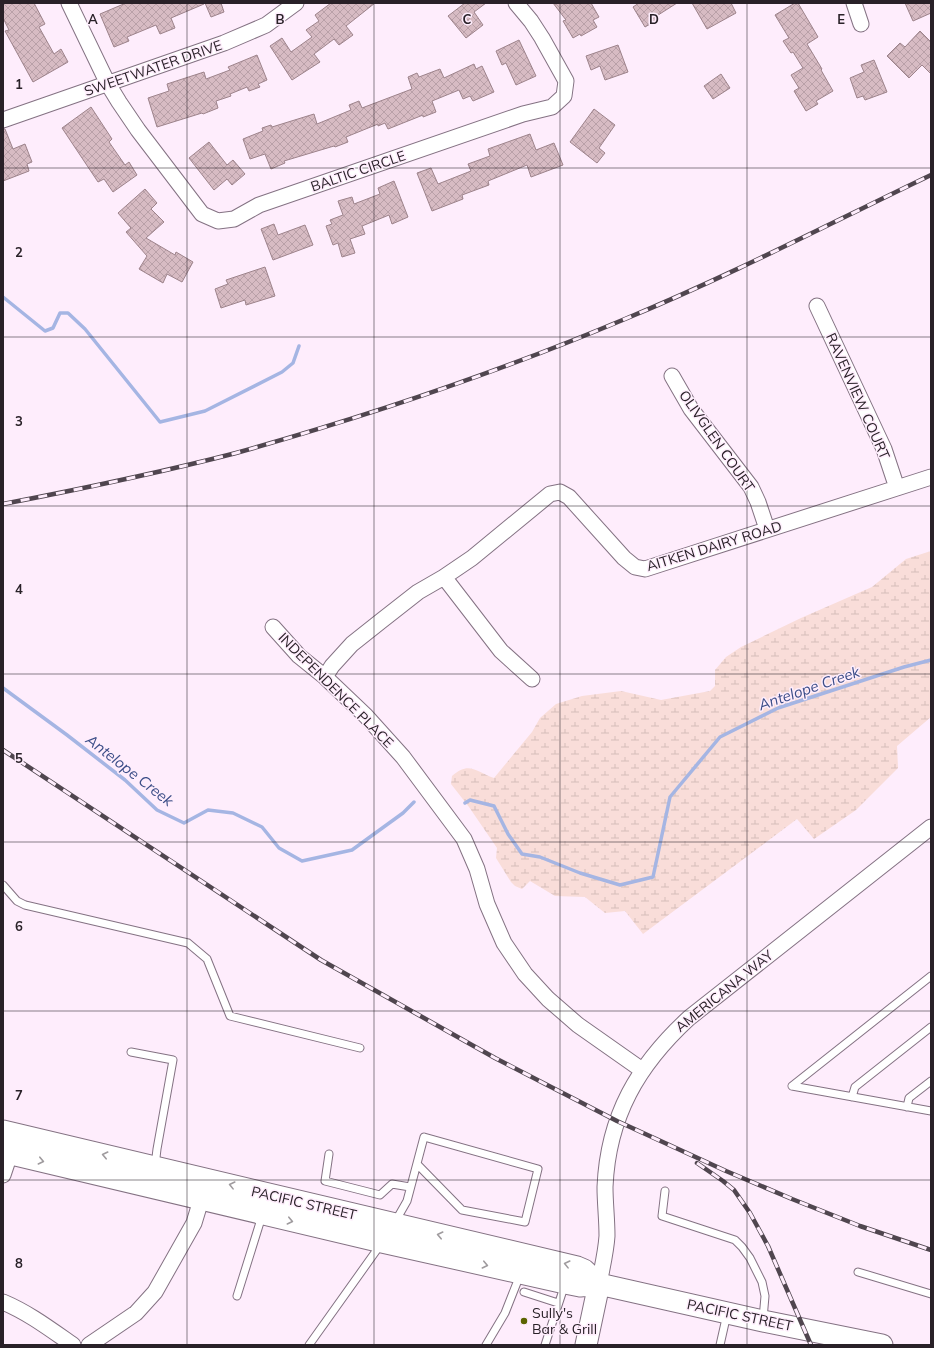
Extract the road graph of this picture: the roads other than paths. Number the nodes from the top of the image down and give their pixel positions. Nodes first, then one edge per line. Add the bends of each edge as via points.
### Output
1 (69, 3) edge
2 (296, 3) edge
3 (516, 3) edge
4 (854, 3) edge
5 (861, 24) dead end
6 (108, 84) junction
7 (3, 120) edge
8 (817, 306) dead end
9 (672, 376) dead end
10 (931, 477) edge
11 (897, 488) junction
12 (767, 529) junction
13 (444, 577) junction
14 (273, 627) dead end
15 (325, 677) junction
16 (532, 679) dead end
17 (931, 827) edge
18 (3, 885) edge
19 (931, 976) edge
20 (931, 1028) edge
21 (360, 1048) dead end
22 (131, 1052) dead end
23 (642, 1070) junction
24 (931, 1080) edge
25 (852, 1097) junction
26 (907, 1107) junction
27 (931, 1111) edge
28 (10, 1133) edge
29 (7, 1153) edge
30 (329, 1154) dead end
31 (417, 1164) junction
32 (3, 1175) edge
33 (153, 1177) junction
34 (207, 1179) junction
35 (410, 1187) junction
36 (665, 1191) dead end
37 (201, 1200) junction
38 (266, 1204) junction
39 (388, 1233) junction
40 (858, 1272) dead end
41 (522, 1283) junction
42 (565, 1283) junction
43 (599, 1284) junction
44 (931, 1294) edge
45 (237, 1296) dead end
46 (3, 1302) edge
47 (558, 1303) junction
48 (728, 1312) junction
49 (763, 1321) junction
50 (73, 1345) edge
51 (89, 1345) edge
52 (309, 1345) edge
53 (486, 1345) edge
54 (545, 1345) edge
55 (586, 1345) edge
56 (720, 1345) edge
57 (879, 1345) edge

1 - 6 street, BALTIC CIRCLE
2 - 6 street, SWEETWATER DRIVE via 266,25 246,34
3 - 6 street, BALTIC CIRCLE via 542,38 566,81 564,96 552,106 259,205 234,219 218,221 202,214 138,130
4 - 5 street
6 - 7 street, SWEETWATER DRIVE
8 - 11 street, RAVENVIEW COURT via 884,449
9 - 12 street, OLIVGLEN COURT via 691,409 751,487
10 - 11 street, AITKEN DAIRY ROAD
11 - 12 street, AITKEN DAIRY ROAD
12 - 13 street, AITKEN DAIRY ROAD via 646,569 635,567 624,558 569,497 560,492 550,494 472,558
13 - 15 street, AITKEN DAIRY ROAD via 418,592 352,644
13 - 16 street via 501,651
14 - 15 street, INDEPENDENCE PLACE via 298,656
15 - 23 street, INDEPENDENCE PLACE via 366,716 395,749 464,839 504,943 525,974 548,999 578,1025
17 - 23 street, AMERICANA WAY via 689,1018 675,1030
18 - 21 lane via 17,901 25,905 188,943 207,959 230,1016
19 - 25 lane via 792,1086
20 - 25 lane via 855,1087
22 - 33 lane via 173,1060
23 - 43 street, AMERICANA WAY via 622,1109 607,1162 606,1247
24 - 26 lane via 909,1098
25 - 26 lane
26 - 27 lane
28 - 29 street
33 -> 28 main road, PACIFIC STREET
29 - 32 street
29 -> 33 main road, PACIFIC STREET
30 - 35 lane via 325,1181 380,1195 392,1184
31 - 31 lane via 424,1137 538,1168 525,1222 462,1210
31 - 35 lane
33 - 34 main road, PACIFIC STREET
33 - 37 main road, PACIFIC STREET
34 - 37 street
38 -> 34 main road, PACIFIC STREET
35 - 39 lane via 406,1201
36 - 49 lane via 662,1216 735,1240 750,1258 762,1282 765,1296
37 - 38 main road, PACIFIC STREET
37 - 51 street via 194,1223 155,1292 136,1313
38 - 39 main road, PACIFIC STREET
38 - 45 lane
39 -> 41 main road, PACIFIC STREET
43 -> 39 main road, PACIFIC STREET via 577,1267
39 - 52 lane
40 - 44 lane
41 - 42 main road, PACIFIC STREET
41 - 47 lane
41 - 53 lane
42 - 43 main road, PACIFIC STREET via 580,1286
42 - 47 lane
43 - 48 main road, PACIFIC STREET
43 - 55 main road
46 - 50 street via 42,1322
47 - 54 lane
48 - 49 main road, PACIFIC STREET
48 - 56 lane
49 - 57 main road, PACIFIC STREET

